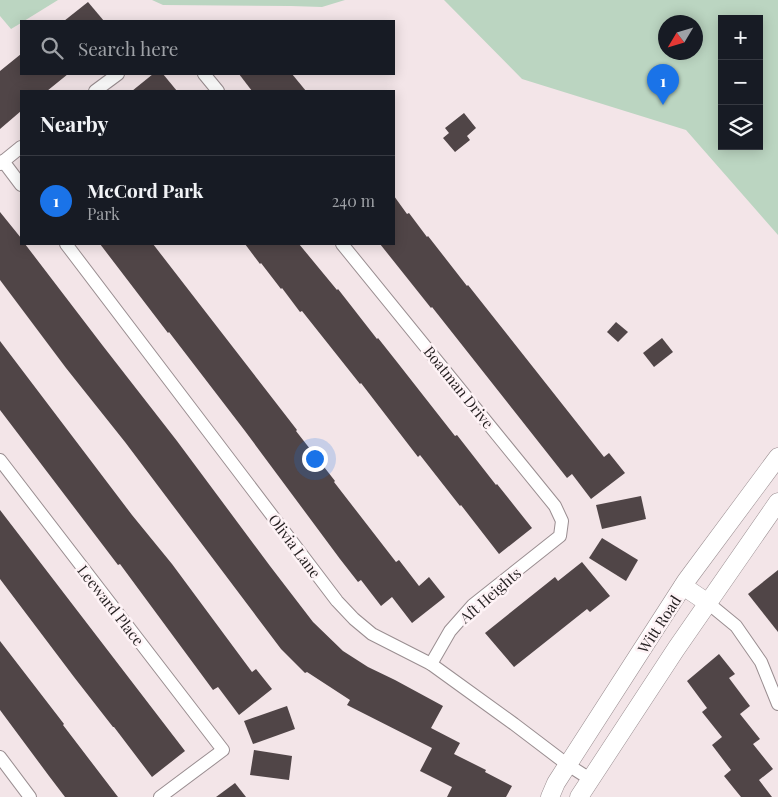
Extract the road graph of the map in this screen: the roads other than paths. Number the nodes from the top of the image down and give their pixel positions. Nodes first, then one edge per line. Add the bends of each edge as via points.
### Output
1 (117, 75) edge
2 (205, 75) edge
3 (96, 90) edge
4 (217, 90) edge
5 (20, 148) edge
6 (2, 162) edge
7 (20, 184) edge
8 (67, 245) edge
9 (343, 245) edge
10 (778, 457) edge
11 (0, 460) edge
12 (778, 502) edge
13 (560, 536) joint
14 (683, 586) junction
15 (708, 603) junction
16 (431, 664) junction
17 (778, 704) edge
18 (0, 757) edge
19 (568, 765) junction
20 (590, 779) junction
21 (30, 797) edge
22 (160, 797) edge
23 (550, 797) edge
24 (579, 797) edge

1 - 3 street
2 - 4 street
5 - 6 street
6 - 7 street
8 - 16 street, Olivia Lane via 337,601 372,634
9 - 13 street, Boatman Drive via 555,506 562,521
10 - 14 street, Witt Road
11 - 22 street, Leeward Place via 223,750
12 - 15 street, Witt Road
13 - 16 street, Aft Heights via 473,605 450,631
14 - 15 street
14 - 19 street, Witt Road
15 - 17 street via 736,626 761,662
15 - 20 street, Witt Road
16 - 19 street, Olivia Lane
18 - 21 street
19 - 20 street, Olivia Lane
19 - 23 street, Witt Road
20 - 24 street, Witt Road

